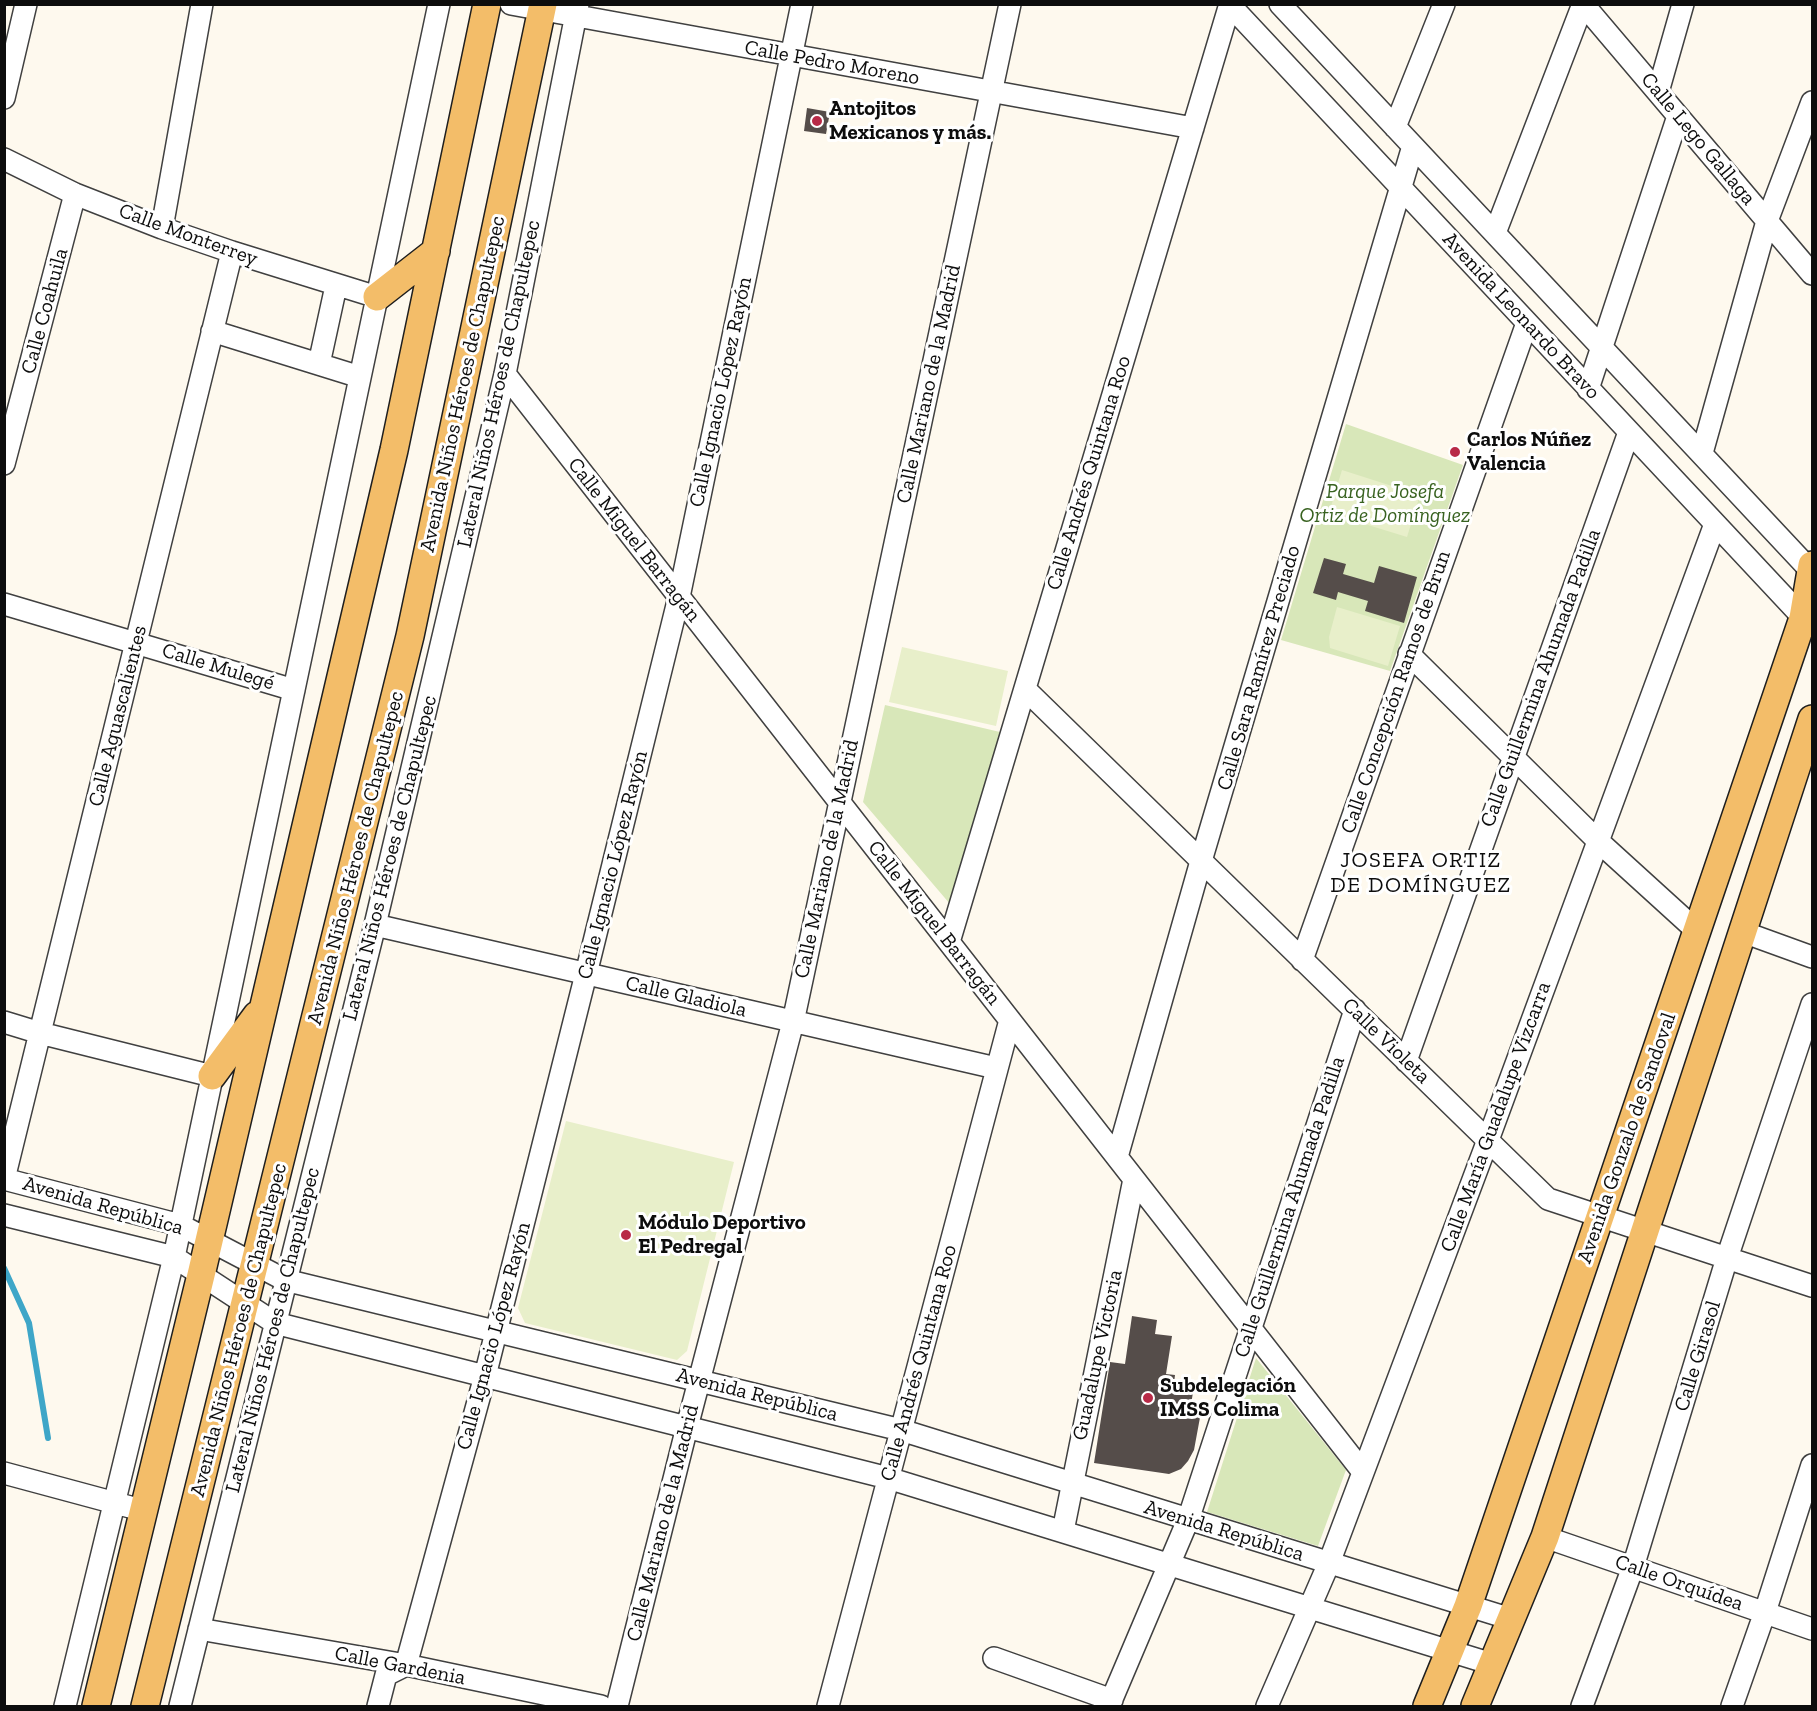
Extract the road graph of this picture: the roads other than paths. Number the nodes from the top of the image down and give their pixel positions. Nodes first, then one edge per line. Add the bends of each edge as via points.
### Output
1 (26, 4) edge
2 (202, 4) edge
3 (439, 4) edge
4 (487, 4) edge
5 (512, 4) edge
6 (802, 4) edge
7 (1010, 4) edge
8 (1280, 4) edge
9 (1444, 4) edge
10 (1583, 4) edge
11 (1683, 4) edge
12 (1229, 5) edge
13 (542, 8) edge
14 (576, 11) edge
15 (791, 56) junction
16 (992, 92) junction
17 (1658, 92) junction
18 (4, 98) edge
19 (1812, 102) edge
20 (1678, 116) junction
21 (1395, 127) junction
22 (1192, 128) junction
23 (1413, 146) junction
24 (4, 159) edge
25 (1401, 189) junction
26 (75, 194) junction
27 (1767, 221) junction
28 (162, 228) junction
29 (1495, 233) junction
30 (436, 251) junction
31 (232, 252) junction
32 (1812, 274) edge
33 (336, 286) junction
34 (377, 297) junction
35 (1527, 323) junction
36 (212, 331) junction
37 (1602, 348) junction
38 (319, 364) junction
39 (504, 374) junction
40 (360, 377) junction
41 (1588, 389) junction
42 (1629, 432) junction
43 (1702, 453) junction
44 (4, 464) edge
45 (1715, 524) junction
46 (1812, 569) edge
47 (679, 597) junction
48 (4, 604) edge
49 (1808, 623) edge
50 (136, 642) junction
51 (1409, 654) junction
52 (1025, 689) junction
53 (294, 690) junction
54 (1812, 719) edge
55 (1513, 755) junction
56 (839, 802) junction
57 (1598, 841) junction
58 (1201, 861) junction
59 (375, 926) junction
60 (1697, 931) junction
61 (1743, 932) junction
62 (949, 942) junction
63 (1812, 957) edge
64 (1302, 960) junction
65 (586, 974) junction
66 (1812, 1004) edge
67 (264, 1007) junction
68 (1354, 1010) junction
69 (1010, 1020) junction
70 (4, 1022) edge
71 (793, 1022) junction
72 (40, 1033) junction
73 (1406, 1061) junction
74 (996, 1068) junction
75 (212, 1076) junction
76 (1488, 1140) junction
77 (1117, 1157) junction
78 (4, 1179) edge
79 (1134, 1179) junction
80 (4, 1215) edge
81 (1600, 1216) junction
82 (180, 1225) junction
83 (1645, 1231) junction
84 (208, 1240) junction
85 (174, 1257) junction
86 (1727, 1258) junction
87 (256, 1265) junction
88 (201, 1275) junction
89 (285, 1280) junction
90 (1812, 1286) edge
91 (246, 1304) junction
92 (275, 1323) junction
93 (1250, 1327) junction
94 (496, 1332) junction
95 (485, 1376) junction
96 (700, 1381) junction
97 (687, 1427) junction
98 (901, 1430) junction
99 (1812, 1465) edge
100 (1363, 1472) junction
101 (4, 1473) edge
102 (888, 1478) junction
103 (1072, 1483) junction
104 (116, 1503) junction
105 (145, 1511) junction
106 (1188, 1520) junction
107 (1063, 1531) junction
108 (1545, 1537) junction
109 (1329, 1563) junction
110 (1170, 1564) junction
111 (1633, 1567) junction
112 (1468, 1606) junction
113 (1310, 1608) junction
114 (1765, 1612) junction
115 (1510, 1619) junction
116 (199, 1629) junction
117 (1812, 1629) edge
118 (1450, 1651) junction
119 (994, 1658) dead end
120 (1492, 1664) junction
121 (406, 1665) junction
122 (1111, 1703) edge
123 (65, 1707) edge
124 (96, 1707) edge
125 (145, 1707) edge
126 (180, 1707) edge
127 (378, 1707) edge
128 (601, 1707) edge
129 (617, 1707) edge
130 (828, 1707) edge
131 (1267, 1707) edge
132 (1427, 1707) edge
133 (1475, 1707) edge
134 (1582, 1707) edge
135 (1732, 1707) edge

1 - 18 street
2 - 28 street
3 - 34 street
4 - 30 main road
5 - 13 street, Calle Pedro Moreno
6 - 15 street, Calle Ignacio López Rayón
7 - 16 street, Calle Mariano de la Madrid
8 - 21 street, Avenida Leonardo Bravo
9 - 21 street
10 - 17 street, Calle Lego Gallaga
10 - 29 street
11 - 17 street
12 - 22 street, Calle Andrés Quintana Roo
12 - 25 street, Avenida Leonardo Bravo
13 - 14 street, Calle Pedro Moreno
13 - 87 main road, Avenida Niños Héroes de Chapultepec via 410,636
14 - 15 street, Calle Pedro Moreno
14 - 39 street, Lateral Niños Héroes de Chapultepec
15 - 16 street, Calle Pedro Moreno
15 - 47 street, Calle Ignacio López Rayón
16 - 22 street, Calle Pedro Moreno
16 - 56 street, Calle Mariano de la Madrid
17 - 20 street, Calle Lego Gallaga
19 - 27 street
20 - 27 street, Calle Lego Gallaga
20 - 37 street
21 - 23 street, Avenida Leonardo Bravo
22 - 52 street, Calle Andrés Quintana Roo
23 - 25 street, Calle Sara Ramírez Preciado
23 - 29 street, Avenida Leonardo Bravo
24 - 26 street, Calle Monterrey
25 - 35 street, Avenida Leonardo Bravo
25 - 58 street, Calle Sara Ramírez Preciado
26 - 28 street, Calle Monterrey
26 - 44 street, Calle Coahuila
27 - 32 street, Calle Lego Gallaga
27 - 43 street
28 - 31 street, Calle Monterrey
29 - 37 street, Avenida Leonardo Bravo
30 - 34 main road
30 - 67 main road via 394,450
31 - 33 street, Calle Monterrey
31 - 36 street, Calle Aguascalientes
33 - 34 street, Calle Monterrey
33 - 38 street
34 - 40 street
35 - 41 street, Avenida Leonardo Bravo
35 - 51 street, Calle Concepción Ramos de Brun
36 - 38 street
36 - 50 street, Calle Aguascalientes
37 - 41 street
37 - 43 street, Avenida Leonardo Bravo
38 - 40 street
39 - 47 street, Calle Miguel Barragán
39 - 59 street, Lateral Niños Héroes de Chapultepec
40 - 53 street
41 - 42 street, Avenida Leonardo Bravo
42 - 45 street, Avenida Leonardo Bravo
42 - 55 street, Calle Guillermina Ahumada Padilla
43 - 46 street, Avenida Leonardo Bravo
45 - 49 street, Avenida Leonardo Bravo
45 - 57 street, Calle María Guadalupe Vizcarra
46 - 49 main road, Avenida Gonzalo de Sandoval
47 - 56 street, Calle Miguel Barragán
47 - 65 street, Calle Ignacio López Rayón
48 - 50 street, Calle Mulegé
49 - 60 main road, Avenida Gonzalo de Sandoval
50 - 53 street, Calle Mulegé
50 - 72 street, Calle Aguascalientes
51 - 55 street
51 - 64 street, Calle Concepción Ramos de Brun
52 - 58 street, Calle Violeta
52 - 62 street, Calle Andrés Quintana Roo
53 - 75 street
54 - 61 main road, Avenida Gonzalo de Sandoval
55 - 57 street
55 - 73 street, Calle Guillermina Ahumada Padilla
56 - 62 street, Calle Miguel Barragán
56 - 71 street, Calle Mariano de la Madrid
57 - 60 street
57 - 76 street, Calle María Guadalupe Vizcarra
58 - 64 street, Calle Violeta
58 - 77 street, Calle Sara Ramírez Preciado
59 - 65 street, Calle Gladiola
59 - 89 street, Lateral Niños Héroes de Chapultepec
60 - 81 main road, Avenida Gonzalo de Sandoval
61 - 63 street
61 - 83 main road, Avenida Gonzalo de Sandoval
62 - 69 street, Calle Miguel Barragán
64 - 68 street, Calle Violeta
65 - 71 street, Calle Gladiola
65 - 94 street, Calle Ignacio López Rayón
66 - 86 street, Calle Girasol
67 - 75 main road
67 - 84 main road
68 - 73 street, Calle Violeta
68 - 93 street, Calle Guillermina Ahumada Padilla
69 - 74 street, Calle Andrés Quintana Roo
69 - 77 street, Calle Miguel Barragán
70 - 72 street
71 - 74 street, Calle Gladiola
71 - 96 street, Calle Mariano de la Madrid
72 - 75 street
72 - 78 street, Calle Aguascalientes
73 - 76 street, Calle Violeta
74 - 98 street, Calle Andrés Quintana Roo
75 - 82 street
76 - 81 street, Calle Violeta via 1548,1199
76 - 100 street, Calle María Guadalupe Vizcarra
77 - 79 street, Calle Miguel Barragán
78 - 82 street, Avenida República
79 - 93 street, Calle Miguel Barragán
79 - 103 street, Guadalupe Victoria
80 - 85 street, Avenida República
81 - 83 street, Calle Violeta
81 - 112 main road, Avenida Gonzalo de Sandoval
82 - 84 street, Avenida República
82 - 85 street
83 - 86 street, Calle Violeta
83 - 108 main road, Avenida Gonzalo de Sandoval
84 - 87 street, Avenida República
84 - 88 main road
85 - 88 street, Avenida República
85 - 104 street
86 - 90 street, Calle Violeta
86 - 111 street, Calle Girasol
87 - 89 street, Avenida República
87 - 91 main road, Avenida Niños Héroes de Chapultepec
88 - 91 street, Avenida República
88 - 105 main road
89 - 92 street, Lateral Niños Héroes de Chapultepec
89 - 94 street, Avenida República
91 - 92 street, Avenida República
91 - 125 main road, Avenida Niños Héroes de Chapultepec
92 - 95 street, Avenida República
92 - 116 street, Lateral Niños Héroes de Chapultepec
93 - 100 street, Calle Miguel Barragán
93 - 106 street, Calle Guillermina Ahumada Padilla
94 - 95 street, Calle Ignacio López Rayón
94 - 96 street, Avenida República
95 - 97 street, Avenida República
95 - 121 street, Calle Ignacio López Rayón
96 - 97 street, Calle Mariano de la Madrid
96 - 98 street, Avenida República
97 - 102 street, Avenida República
97 - 129 street, Calle Mariano de la Madrid
98 - 102 street, Calle Andrés Quintana Roo
98 - 103 street, Avenida República
99 - 114 street
100 - 109 street, Calle María Guadalupe Vizcarra
101 - 104 street
102 - 107 street, Avenida República
102 - 130 street, Calle Andrés Quintana Roo
103 - 106 street, Avenida República
103 - 107 street, Guadalupe Victoria
104 - 105 street
104 - 123 street
105 - 124 main road
106 - 109 street, Avenida República
106 - 110 street, Calle Guillermina Ahumada Padilla
107 - 110 street, Avenida República
108 - 111 street, Calle Orquídea
108 - 115 main road, Avenida Gonzalo de Sandoval
109 - 112 street, Avenida República
109 - 113 street, Calle María Guadalupe Vizcarra
110 - 113 street, Avenida República
110 - 122 street, Calle Guillermina Ahumada Padilla
111 - 114 street, Calle Orquídea
111 - 134 street, Calle Girasol
112 - 115 street, Avenida República
112 - 118 main road, Avenida Gonzalo de Sandoval
113 - 118 street, Avenida República
113 - 131 street, Calle María Guadalupe Vizcarra
114 - 117 street, Calle Orquídea
114 - 135 street
115 - 120 main road, Avenida Gonzalo de Sandoval
116 - 121 street, Calle Gardenia
116 - 126 street, Lateral Niños Héroes de Chapultepec
118 - 120 street, Avenida República
118 - 132 main road, Avenida Gonzalo de Sandoval
119 - 122 street
120 - 133 main road, Avenida Gonzalo de Sandoval
121 - 127 street via 386,1676
121 - 128 street, Calle Gardenia

